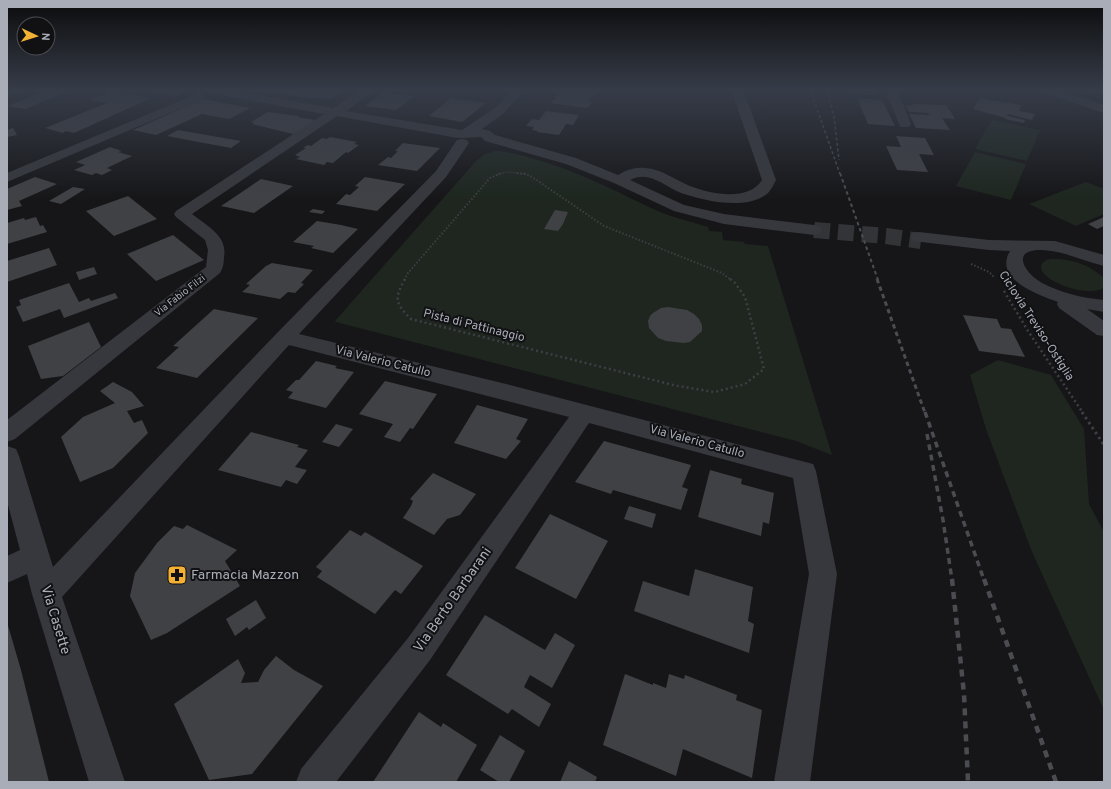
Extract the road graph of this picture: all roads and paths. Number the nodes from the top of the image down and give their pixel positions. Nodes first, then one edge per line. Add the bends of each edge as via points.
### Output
1 (101, 126) edge
2 (131, 126) edge
3 (315, 126) edge
4 (394, 126) edge
5 (486, 126) edge
6 (486, 126) edge
7 (750, 126) edge
8 (473, 140) junction
9 (27, 156) dead end
10 (7, 178) edge
11 (619, 180) junction
12 (814, 230) tunnel mouth
13 (1038, 246) junction
14 (1104, 246) edge
15 (1068, 248) junction
16 (1104, 261) edge
17 (970, 263) dead end
18 (1022, 276) junction
19 (999, 282) dead end
20 (735, 283) joint
21 (1002, 288) dead end
22 (1050, 294) junction
23 (1104, 306) edge
24 (1104, 330) edge
25 (285, 337) junction
26 (584, 412) junction
27 (7, 433) edge
28 (1104, 445) edge
29 (7, 456) edge
30 (36, 556) junction
31 (7, 570) edge
32 (46, 594) junction
33 (107, 782) edge
34 (314, 782) edge
35 (792, 782) edge

1 - 9 street
2 - 10 street
3 - 27 street, Via Fabio Filzi via 182,214 213,238 218,250 214,269
4 - 8 street
5 - 8 street
6 - 8 street
7 - 11 street via 769,180 766,188 754,195 735,199 710,196 685,189 647,172 634,172
8 - 11 street via 522,148 571,161
8 - 25 street
11 - 12 street via 680,208 701,214
13 - 15 street
13 - 18 street via 1022,249 1014,257 1014,263
13 - 18 street via 920,239 969,251
14 - 15 street
15 - 16 street
17 - 19 path, Ciclovia Treviso-Ostiglia via 989,272
18 - 22 street
20 - 20 path, Pista di Pattinaggio via 722,273 604,226 526,174 507,172 490,178 408,274 397,293 399,307 411,319 673,385 714,392 745,384 764,369 745,297
21 - 28 path, Ciclovia Treviso-Ostiglia
22 - 23 street via 1080,303
22 - 24 street
25 - 26 street, Via Valerio Catullo
25 - 32 street
26 - 34 street, Via Berto Barbarani via 419,649
26 - 35 street, Via Valerio Catullo via 804,471 823,574
29 - 30 street, Via Casette
30 - 31 street
30 - 32 street, Via Casette
32 - 33 street, Via Casette

